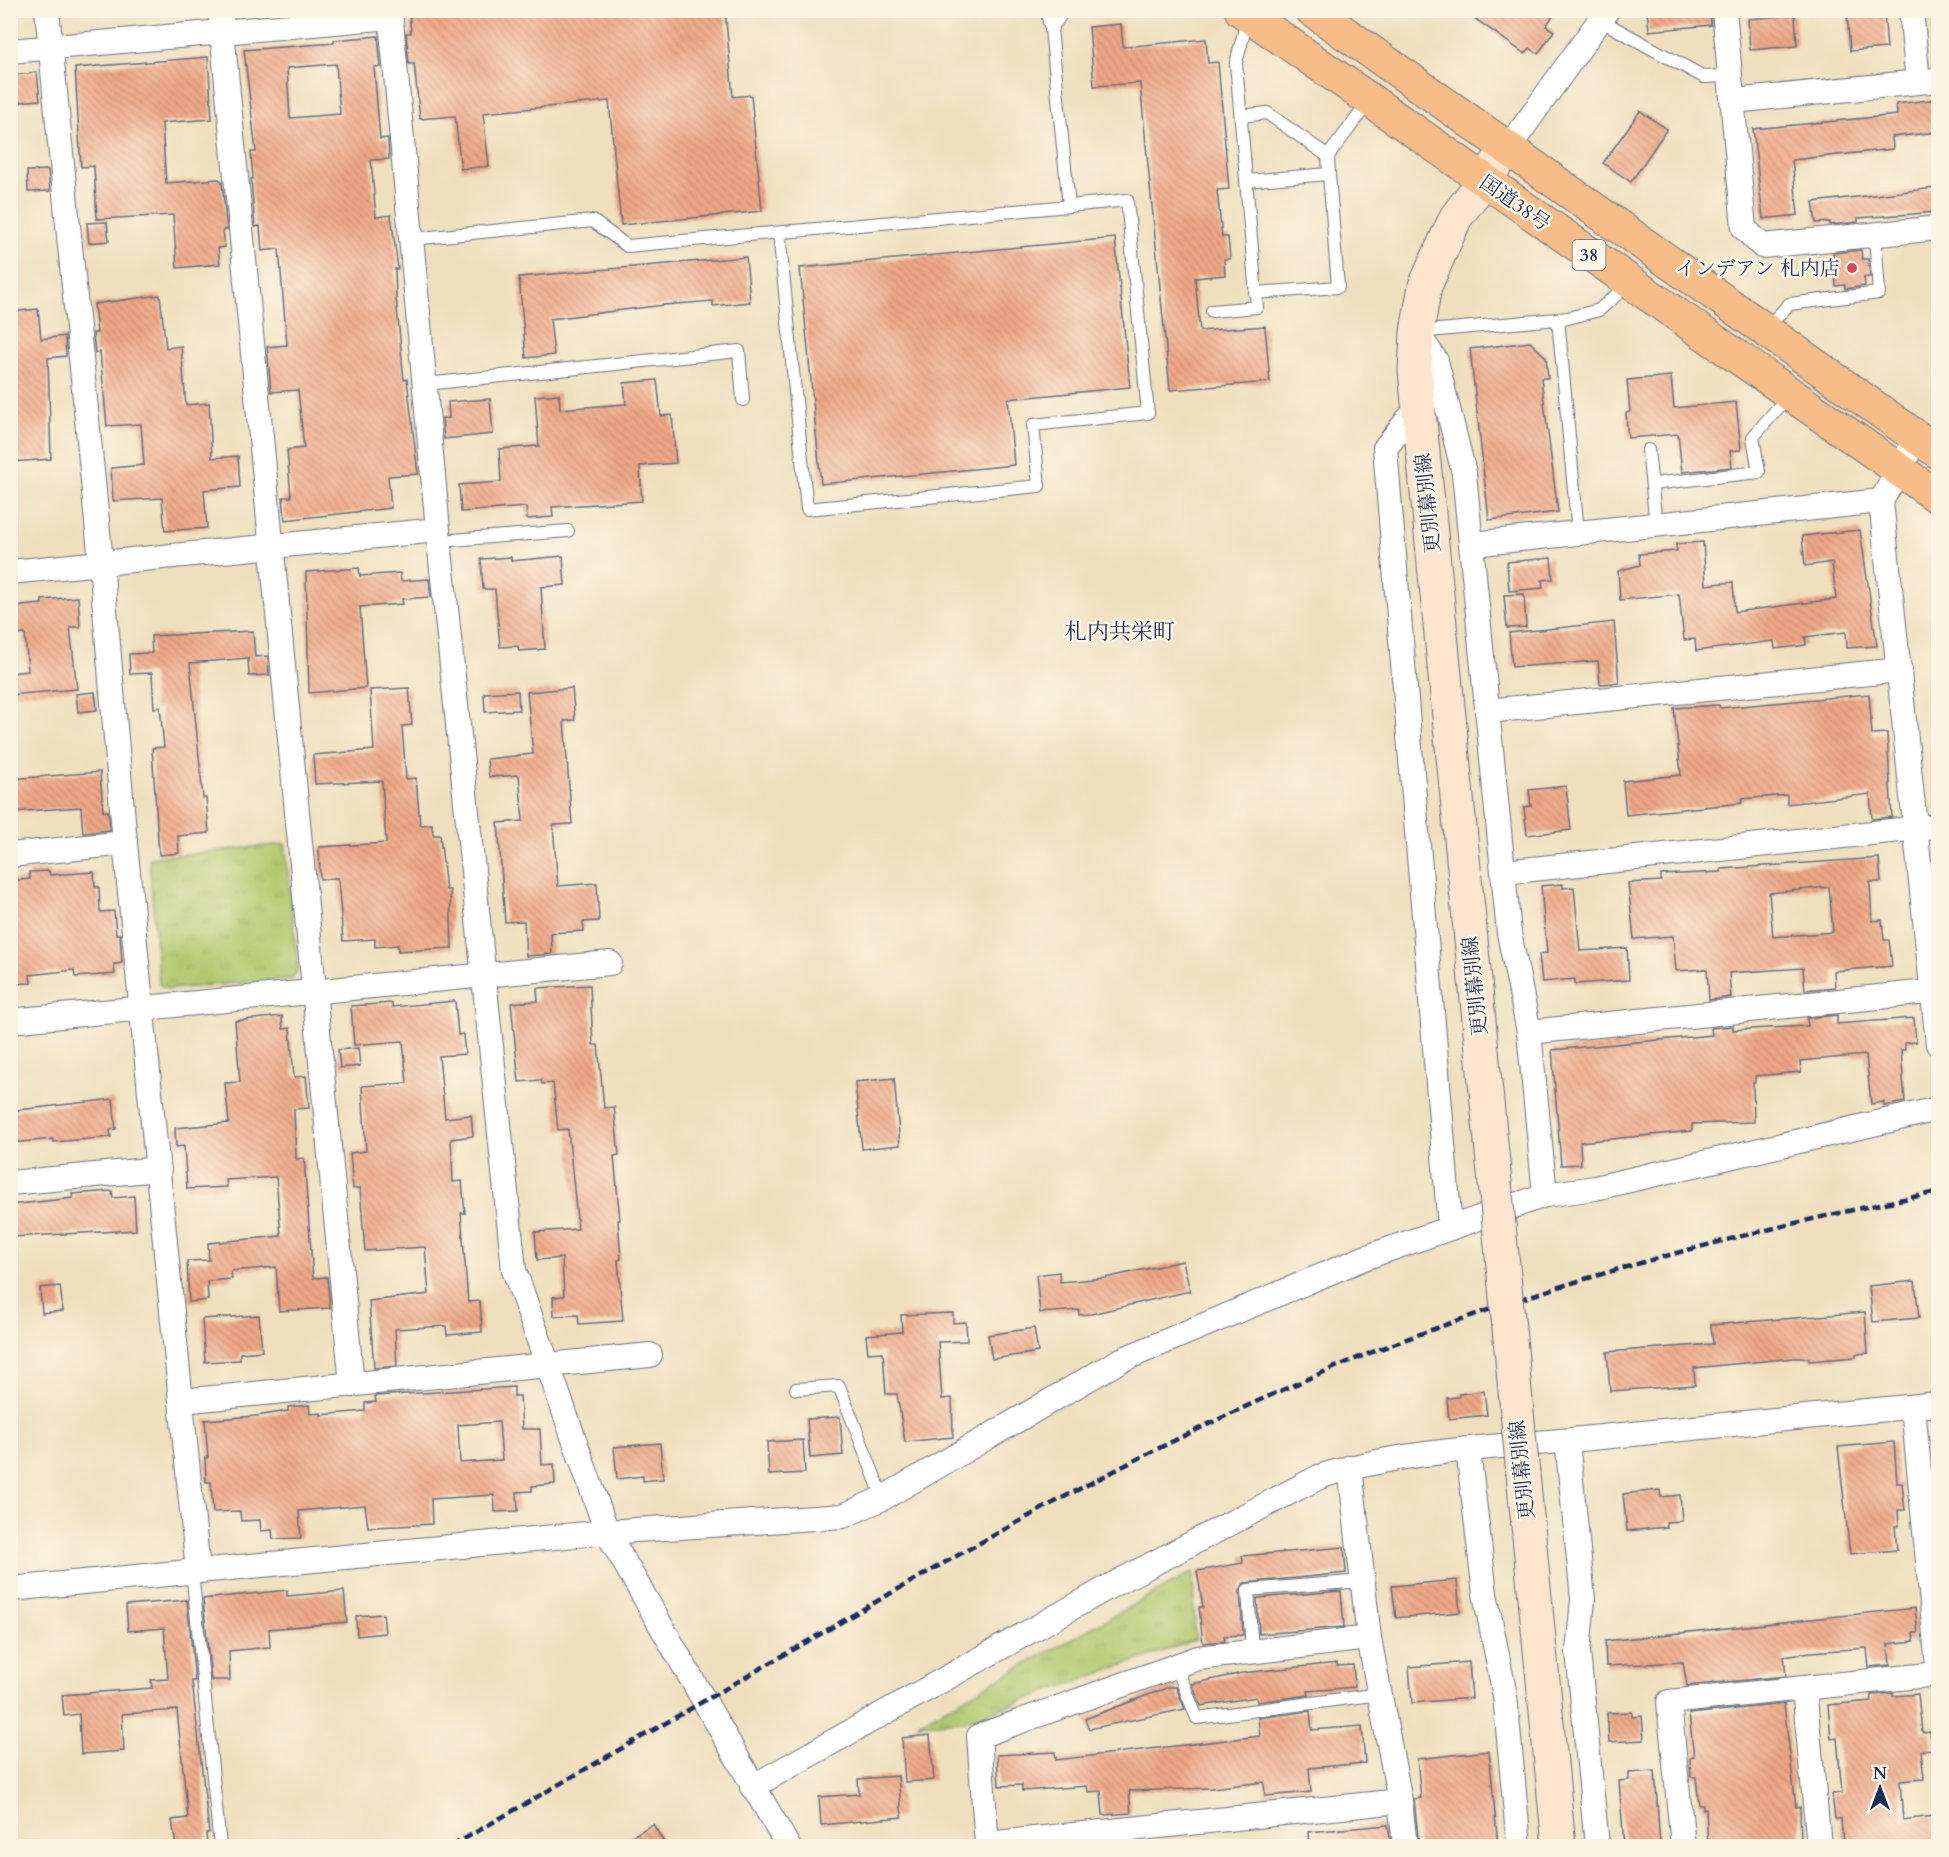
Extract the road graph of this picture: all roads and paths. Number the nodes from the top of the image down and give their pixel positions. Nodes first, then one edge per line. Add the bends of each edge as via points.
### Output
1 (47, 10) edge
2 (1046, 10) edge
3 (1064, 10) edge
4 (1312, 10) edge
5 (1724, 10) edge
6 (1911, 10) edge
7 (1247, 12) edge
8 (390, 14) edge
9 (1604, 15) edge
10 (221, 21) edge
11 (1052, 29) junction
12 (51, 48) junction
13 (10, 51) edge
14 (1731, 76) junction
15 (1928, 81) edge
16 (1369, 101) junction
17 (1734, 101) junction
18 (1241, 116) junction
19 (1507, 150) junction
20 (1328, 156) junction
21 (1329, 174) junction
22 (1246, 181) junction
23 (1483, 181) junction
24 (1069, 206) junction
25 (1938, 228) edge
26 (780, 233) junction
27 (1875, 235) junction
28 (412, 238) junction
29 (1630, 283) junction
30 (1256, 293) junction
31 (1212, 310) dead end
32 (1558, 319) junction
33 (1764, 331) junction
34 (1416, 332) junction
35 (426, 384) junction
36 (1790, 393) junction
37 (742, 400) dead end
38 (1418, 407) junction
39 (1928, 445) edge
40 (1648, 450) dead end
41 (1899, 469) junction
42 (1652, 484) junction
43 (1938, 497) edge
44 (1881, 501) junction
45 (1656, 525) junction
46 (568, 531) dead end
47 (1578, 533) junction
48 (438, 535) junction
49 (1473, 544) junction
50 (271, 546) junction
51 (101, 563) junction
52 (10, 572) edge
53 (1900, 670) junction
54 (1487, 711) junction
55 (1928, 827) edge
56 (125, 843) junction
57 (10, 855) edge
58 (1504, 872) junction
59 (610, 963) dead end
60 (482, 974) junction
61 (314, 991) junction
62 (1936, 991) edge
63 (144, 1008) junction
64 (10, 1021) edge
65 (1529, 1032) junction
66 (1938, 1044) edge
67 (1938, 1109) edge
68 (159, 1169) junction
69 (10, 1183) edge
70 (1545, 1195) junction
71 (1450, 1228) junction
72 (650, 1355) dead end
73 (547, 1365) junction
74 (352, 1385) junction
75 (796, 1389) dead end
76 (182, 1401) junction
77 (1938, 1404) edge
78 (1913, 1407) junction
79 (1567, 1440) junction
80 (1468, 1450) junction
81 (1350, 1467) junction
82 (883, 1498) junction
83 (607, 1532) junction
84 (195, 1571) junction
85 (1363, 1581) junction
86 (10, 1589) edge
87 (1369, 1638) junction
88 (1252, 1651) junction
89 (1176, 1666) junction
90 (1938, 1666) edge
91 (1938, 1674) edge
92 (1804, 1688) junction
93 (1380, 1694) junction
94 (752, 1787) junction
95 (1400, 1801) junction
96 (986, 1845) edge
97 (220, 1846) edge
98 (788, 1846) edge
99 (1405, 1846) edge
100 (1519, 1846) edge
101 (1559, 1846) edge
102 (1597, 1846) edge
103 (1683, 1846) edge
104 (1819, 1846) edge

1 - 12 street
2 - 11 lane
3 - 11 lane
4 - 19 highway, 国道38号 / 38
5 - 14 street
6 - 15 street
7 - 16 highway, 国道38号 / 38
7 - 18 lane via 1236,63
8 - 10 street
8 - 28 street
9 - 14 lane via 1704,77
9 - 19 street
10 - 12 street
10 - 50 street
11 - 24 lane
12 - 13 street
12 - 51 street
14 - 17 street
15 - 17 street
16 - 20 lane
16 - 23 highway, 国道38号 / 38
17 - 27 street via 1744,228 1762,246
18 - 20 lane via 1268,113
18 - 22 lane
19 - 23 main road, 更別幕別線
19 - 33 highway, 国道38号 / 38
20 - 21 lane
21 - 22 lane
21 - 30 lane via 1338,287
22 - 30 lane
23 - 29 highway, 国道38号 / 38
23 - 34 main road, 更別幕別線 via 1456,217 1430,276
24 - 26 lane
24 - 26 lane via 1127,200 1149,413 1033,425 1039,486 807,509
25 - 27 street
26 - 28 lane via 627,246 593,221
27 - 33 lane via 1879,292 1789,304
28 - 35 street
29 - 32 lane via 1599,310
29 - 36 highway, 国道38号 / 38
30 - 31 lane via 1257,307
32 - 34 lane
32 - 47 lane
33 - 39 highway, 国道38号 / 38
34 - 38 main road, 更別幕別線
34 - 49 street via 1436,361 1464,473
35 - 37 lane via 739,351
35 - 48 street
36 - 41 highway, 国道38号 / 38
36 - 42 lane via 1753,437 1759,472
38 - 71 street via 1385,448
38 - 101 main road, 更別幕別線, bridge
39 - 41 street
40 - 42 lane
41 - 43 highway, 国道38号 / 38
41 - 44 street
42 - 45 lane
44 - 45 street
44 - 53 street
45 - 47 street
46 - 48 lane
47 - 49 street
48 - 50 street
48 - 60 street
49 - 54 street
50 - 51 street
50 - 61 street
51 - 52 street
51 - 56 street
53 - 54 street
53 - 55 street
54 - 58 street
55 - 58 street
55 - 62 street
56 - 57 street
56 - 63 street
58 - 65 street via 1509,933
59 - 60 street
60 - 61 street
60 - 73 street via 514,1270
61 - 63 street
61 - 74 street
62 - 65 street
62 - 66 street
63 - 64 street
63 - 68 street
65 - 70 street
67 - 70 street via 1595,1188
68 - 69 street
68 - 76 street
70 - 71 street
71 - 82 street via 1364,1258 1119,1361
72 - 73 street
73 - 74 street
73 - 83 street
74 - 76 street
75 - 82 lane via 839,1386
76 - 84 street
77 - 78 street
78 - 79 street
78 - 90 street
79 - 80 street
79 - 102 street via 1583,1599 1578,1652
80 - 81 street
80 - 100 street via 1485,1594 1505,1696
81 - 85 street
81 - 94 street via 1319,1477 1114,1584
82 - 83 street via 843,1516
83 - 84 street
83 - 94 street
84 - 86 street
84 - 97 lane
85 - 87 street
85 - 88 lane via 1248,1590
87 - 88 street
87 - 93 street
88 - 89 street via 1198,1658
89 - 93 lane via 1197,1718
89 - 96 street via 979,1736
91 - 92 street
92 - 103 street via 1669,1702
92 - 104 street
93 - 95 street
94 - 98 street
95 - 96 street
95 - 99 street

